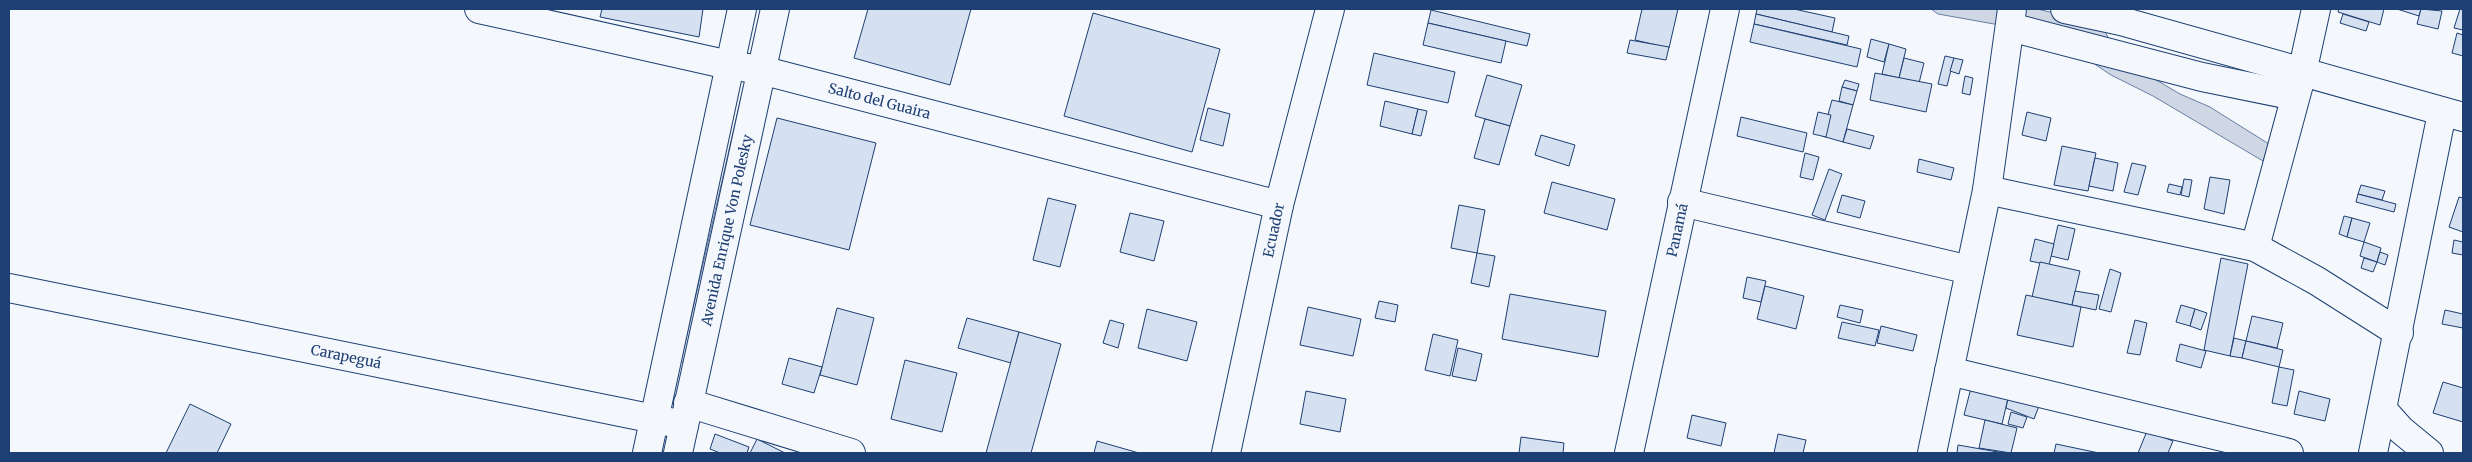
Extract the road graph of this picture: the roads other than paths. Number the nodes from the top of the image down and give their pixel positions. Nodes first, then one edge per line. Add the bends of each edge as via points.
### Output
1 (479, 9) edge
2 (742, 9) edge
3 (775, 9) edge
4 (1330, 9) edge
5 (1725, 9) edge
6 (2065, 9) edge
7 (2316, 9) edge
8 (2122, 15) edge
9 (2011, 18) edge
10 (729, 65) junction
11 (762, 70) junction
12 (2298, 85) junction
13 (2453, 115) edge
14 (1987, 190) junction
15 (1682, 202) junction
16 (1279, 205) junction
17 (2256, 247) junction
18 (1970, 270) junction
19 (9, 288) edge
20 (2399, 333) junction
21 (1949, 371) junction
22 (2382, 410) junction
23 (686, 414) junction
24 (655, 418) junction
25 (2222, 445) edge
26 (647, 453) edge
27 (678, 453) edge
28 (851, 453) edge
29 (1226, 453) edge
30 (1630, 453) edge
31 (1932, 453) edge
32 (2289, 453) edge
33 (2373, 453) edge
34 (2429, 453) edge

1 - 10 street, Salto del Guaira
2 - 10 street
3 - 11 street, Avenida Enrique Von Polesky
4 - 16 street, Ecuador
5 - 15 street, Panamá
6 - 8 street
7 - 12 street
8 - 12 street
9 - 12 street via 2202,77
9 - 14 street
10 - 11 street, Salto del Guaira
10 - 24 street
11 - 16 street, Salto del Guaira
11 - 23 street, Avenida Enrique Von Polesky
12 - 13 street
12 - 17 street
13 - 20 street
14 - 17 street
14 - 18 street
15 - 18 street
15 - 30 street, Panamá
16 - 29 street, Ecuador
17 - 20 street
18 - 21 street
19 - 24 street, Carapeguá
20 - 22 street
21 - 25 street
21 - 31 street
22 - 33 street
22 - 34 street
23 - 24 street, Carapeguá
23 - 27 street, Avenida Enrique Von Polesky
23 - 28 street, Carapeguá
24 - 26 street
25 - 32 street

